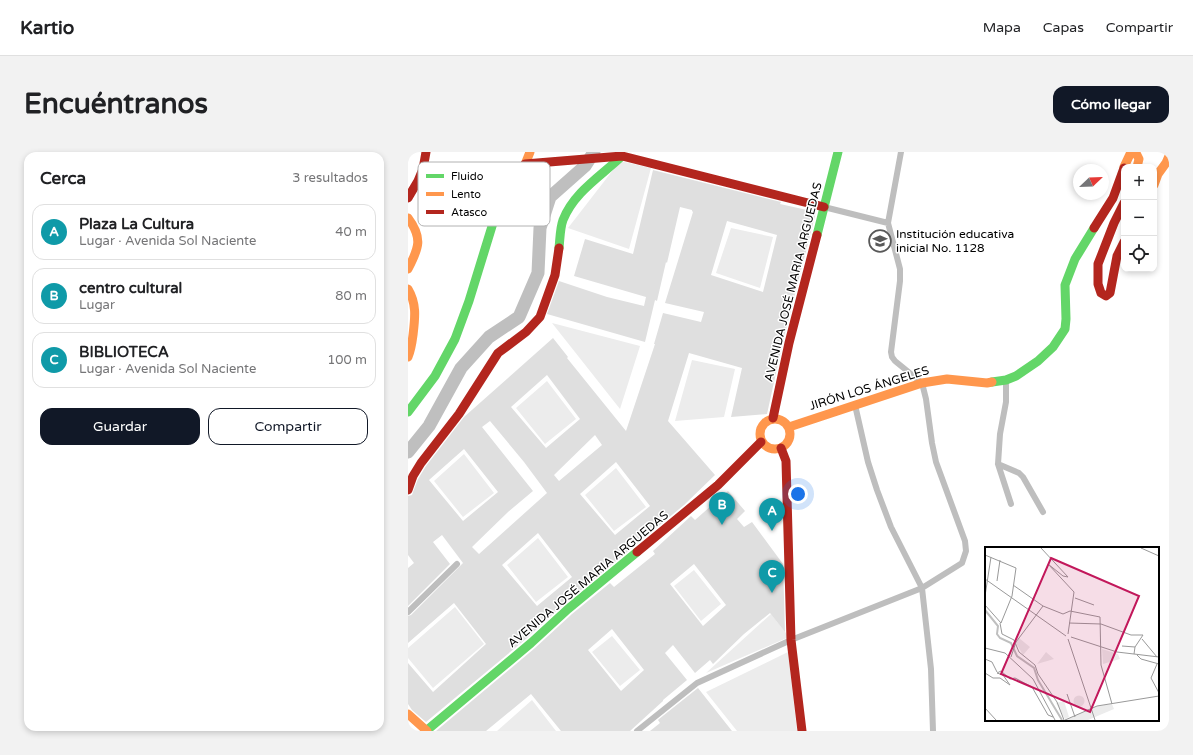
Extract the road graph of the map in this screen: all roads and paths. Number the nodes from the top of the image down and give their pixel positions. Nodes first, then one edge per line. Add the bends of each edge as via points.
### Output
1 (426, 152) edge
2 (530, 152) edge
3 (838, 152) edge
4 (901, 152) edge
5 (1131, 152) edge
6 (621, 155) edge
7 (1169, 156) edge
8 (424, 162) edge
9 (526, 162) edge
10 (550, 162) edge
11 (1126, 164) edge
12 (1138, 164) edge
13 (1121, 176) edge
14 (1157, 177) edge
15 (418, 181) edge
16 (408, 198) edge
17 (824, 207) junction
18 (1121, 209) edge
19 (408, 218) edge
20 (888, 223) junction
21 (492, 226) edge
22 (1121, 247) edge
23 (408, 269) edge
24 (408, 289) edge
25 (408, 357) edge
26 (1006, 380) junction
27 (922, 383) junction
28 (855, 405) junction
29 (408, 412) edge
30 (773, 418) junction
31 (788, 427) junction
32 (761, 442) junction
33 (781, 448) junction
34 (998, 464) junction
35 (408, 490) edge
36 (1011, 504) dead end
37 (1043, 512) dead end
38 (457, 564) dead end
39 (922, 588) junction
40 (408, 612) edge
41 (792, 640) junction
42 (408, 714) edge
43 (427, 731) edge
44 (637, 731) edge
45 (802, 731) edge
46 (933, 731) edge

1 - 8 street
2 - 9 street
3 - 17 street, AVENIDA JOSÉ MARIA ARGUEDAS
4 - 20 street
5 - 11 street, JIRÓN LOS ÁNGELES
5 - 12 street via 1136,152
6 - 10 street
6 - 17 street
6 - 35 street via 573,201 563,221 555,275 540,317 526,332 498,353 413,476
7 - 14 street
13 - 26 street, JIRÓN LOS ÁNGELES via 1113,198 1075,259 1065,285 1065,329 1053,347 1038,361
15 - 16 street
17 - 20 street
17 - 30 street, AVENIDA JOSÉ MARIA ARGUEDAS via 789,343
18 - 22 street via 1098,264 1098,284 1101,293 1106,296 1110,293 1116,256
19 - 23 street via 416,227 419,237 415,257
20 - 27 street via 900,269 892,357
21 - 29 street via 455,339 435,376
24 - 25 street via 416,308
26 - 27 street, JIRÓN LOS ÁNGELES via 987,383 947,379
26 - 34 street via 1006,402
27 - 28 street, JIRÓN LOS ÁNGELES
27 - 39 street via 936,462 966,550 962,563
28 - 31 street, JIRÓN LOS ÁNGELES
28 - 39 street via 877,490 891,527
30 - 31 street via 782,420
30 - 32 street via 761,427
31 - 33 street via 790,437
32 - 33 street via 772,449
32 - 43 street, AVENIDA JOSÉ MARIA ARGUEDAS via 718,485 568,609
33 - 41 street via 786,461
34 - 36 street
34 - 37 street via 1023,477
38 - 40 street
39 - 41 street
39 - 46 street via 931,669
41 - 44 street via 697,683
41 - 45 street
42 - 43 street

